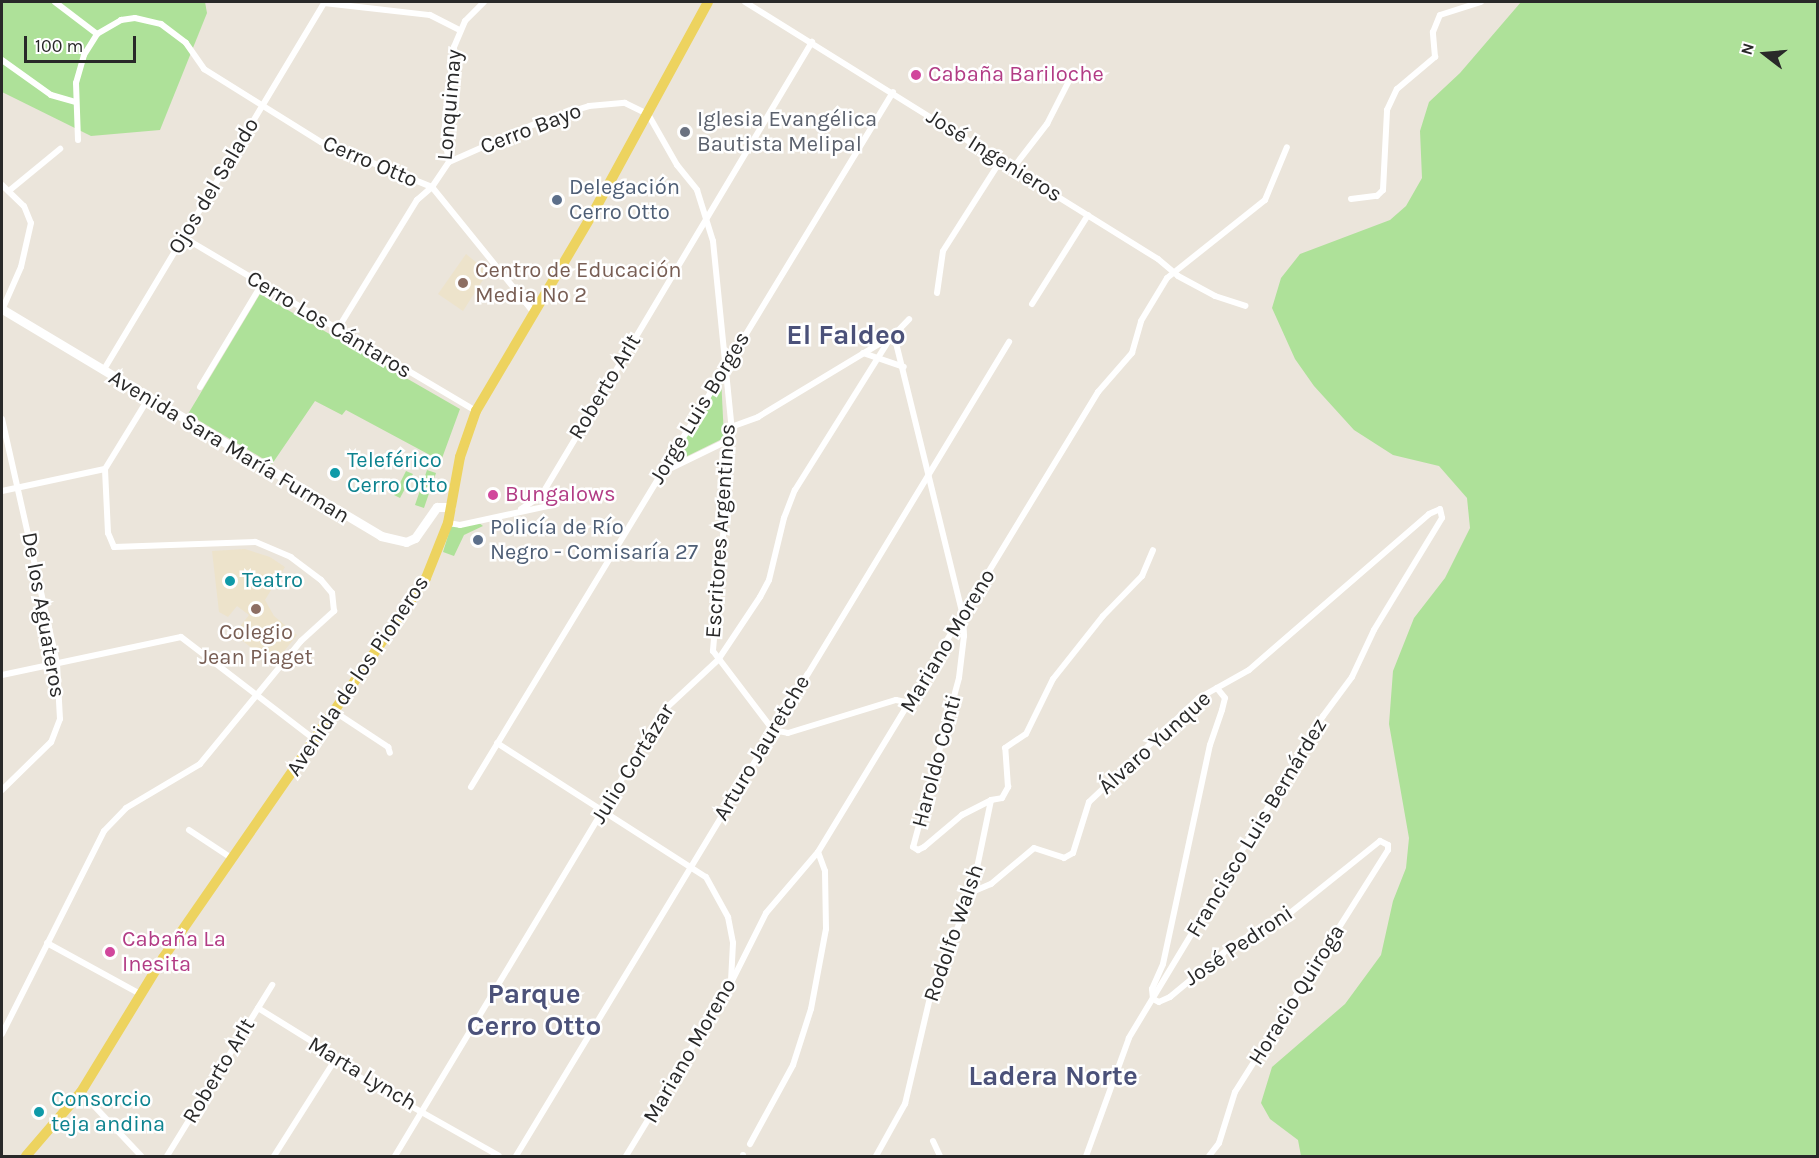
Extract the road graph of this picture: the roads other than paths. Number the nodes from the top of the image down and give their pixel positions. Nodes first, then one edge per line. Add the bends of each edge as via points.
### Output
1 (55, 2) edge
2 (325, 2) edge
3 (484, 2) edge
4 (708, 2) edge
5 (745, 2) edge
6 (1481, 2) edge
7 (460, 30) junction
8 (97, 34) junction
9 (812, 42) junction
10 (2, 60) edge
11 (1072, 75) dead end
12 (893, 92) junction
13 (75, 102) junction
14 (263, 103) junction
15 (648, 114) junction
16 (78, 140) dead end
17 (1287, 147) dead end
18 (60, 149) dead end
19 (1000, 160) junction
20 (449, 162) junction
21 (1013, 168) junction
22 (2, 185) edge
23 (432, 187) junction
24 (10, 190) junction
25 (1351, 199) dead end
26 (1088, 215) junction
27 (707, 216) junction
28 (183, 237) junction
29 (1173, 272) junction
30 (262, 284) junction
31 (937, 293) dead end
32 (1032, 304) dead end
33 (1245, 306) dead end
34 (2, 310) edge
35 (535, 314) junction
36 (909, 319) dead end
37 (337, 330) junction
38 (889, 340) junction
39 (1009, 342) dead end
40 (863, 353) junction
41 (879, 359) junction
42 (726, 365) junction
43 (904, 367) junction
44 (103, 371) junction
45 (200, 387) dead end
46 (148, 399) junction
47 (476, 411) junction
48 (2, 419) edge
49 (730, 427) junction
50 (731, 439) junction
51 (105, 469) junction
52 (659, 474) junction
53 (927, 478) junction
54 (19, 489) junction
55 (2, 491) edge
56 (556, 504) dead end
57 (451, 507) junction
58 (521, 509) junction
59 (1440, 509) joint
60 (448, 523) junction
61 (1153, 549) dead end
62 (963, 616) junction
63 (718, 660) junction
64 (57, 664) junction
65 (2, 675) edge
66 (1217, 688) junction
67 (257, 696) junction
68 (911, 703) junction
69 (335, 712) junction
70 (773, 730) junction
71 (315, 740) junction
72 (497, 743) junction
73 (390, 753) dead end
74 (471, 787) dead end
75 (2, 790) edge
76 (991, 800) junction
77 (603, 811) junction
78 (189, 830) dead end
79 (1380, 841) joint
80 (818, 852) junction
81 (233, 859) junction
82 (691, 865) junction
83 (972, 892) junction
84 (47, 943) junction
85 (731, 983) junction
86 (272, 985) dead end
87 (140, 994) junction
88 (1154, 999) junction
89 (258, 1008) junction
90 (2, 1034) edge
91 (335, 1060) junction
92 (81, 1092) junction
93 (423, 1110) junction
94 (933, 1141) dead end
95 (750, 1144) dead end
96 (26, 1156) edge
97 (141, 1156) edge
98 (167, 1156) edge
99 (274, 1156) edge
100 (395, 1156) edge
101 (499, 1156) edge
102 (516, 1156) edge
103 (626, 1156) edge
104 (876, 1156) edge
105 (940, 1156) edge
106 (1086, 1156) edge
107 (1209, 1156) edge

1 - 8 street
2 - 7 street via 430,15
2 - 14 street, Ojos del Salado
3 - 7 street, Lonquimay
4 - 15 main road, Avenida de los Pioneros
5 - 9 street, José Ingenieros
6 - 25 street via 1440,15 1433,32 1435,57 1397,89 1387,110 1383,190 1377,196
7 - 20 street, Lonquimay via 454,47 444,134
8 - 13 street via 84,55
8 - 14 street, Cerro Otto via 121,20 135,18 161,24 186,43 204,69
9 - 12 street, José Ingenieros
9 - 27 street, Roberto Arlt
10 - 13 street via 51,95
11 - 21 street via 1047,124
12 - 19 street, José Ingenieros
12 - 42 street, Jorge Luis Borges
13 - 16 street
14 - 23 street, Cerro Otto via 333,149
14 - 28 street, Ojos del Salado
15 - 20 street, Cerro Bayo via 625,103 589,106 544,120
15 - 27 street, Escritores Argentinos via 677,165 697,189
15 - 35 main road, Avenida de los Pioneros
17 - 29 street, Mariano Moreno via 1265,200
18 - 24 street
19 - 21 street, José Ingenieros
19 - 31 street via 943,251
20 - 23 street, Lonquimay
21 - 26 street, José Ingenieros
22 - 24 street
23 - 35 street, Cerro Otto
23 - 37 street, Lonquimay via 417,200
24 - 34 street via 32,222 21,267
26 - 29 street, José Ingenieros
26 - 32 street
27 - 42 street, Escritores Argentinos
27 - 58 street, Roberto Arlt via 541,496
28 - 30 street, Cerro Los Cántaros
28 - 44 street, Ojos del Salado
29 - 33 street, José Ingenieros via 1215,296
29 - 62 street, Mariano Moreno via 1141,321 1132,352 1098,392
30 - 37 street, Cerro Los Cántaros
30 - 45 street
34 - 44 main road, Avenida Sara María Furman
35 - 47 main road, Avenida de los Pioneros
36 - 38 street, Julio Cortázar
37 - 47 street, Cerro Los Cántaros
38 - 40 street
38 - 41 street, Julio Cortázar
38 - 43 street, Haroldo Conti via 900,349
39 - 53 street, Arturo Jauretche
40 - 41 street
40 - 49 street via 758,417
41 - 43 street
41 - 63 street, Julio Cortázar via 795,490 769,580
42 - 49 street, Escritores Argentinos
42 - 52 street, Jorge Luis Borges
43 - 53 street, Haroldo Conti
44 - 46 main road, Avenida Sara María Furman
46 - 51 street
46 - 57 main road, Avenida Sara María Furman via 381,537 406,542 421,532 428,514 437,507
47 - 57 main road, Avenida de los Pioneros via 460,457
48 - 54 street, De los Aguateros
49 - 50 street, Escritores Argentinos
50 - 52 street
50 - 63 street, Escritores Argentinos via 722,566 711,644
51 - 54 street
51 - 67 street via 108,533 114,547 255,542 291,557 332,593 334,611 301,641
52 - 72 street, Jorge Luis Borges
53 - 62 street, Haroldo Conti
53 - 70 street, Arturo Jauretche
54 - 55 street
54 - 64 street, De los Aguateros
56 - 58 street
57 - 60 main road, Avenida de los Pioneros
58 - 60 street via 460,525
59 - 66 street, Álvaro Yunque via 1429,514 1256,664
59 - 88 street, Francisco Luis Bernárdez via 1442,518 1374,630 1352,678 1323,716
60 - 69 main road, Avenida de los Pioneros via 426,578
61 - 76 street, Rodolfo Walsh via 1142,576 1102,616 1053,679 1026,734 1005,748 1008,787 1002,798
62 - 68 street, Mariano Moreno
62 - 76 street, Haroldo Conti via 959,678 913,847 924,847 962,816
63 - 70 street, Escritores Argentinos
63 - 77 street, Julio Cortázar via 662,712
64 - 65 street
64 - 67 street via 181,637
64 - 75 street, De los Aguateros via 58,731
66 - 83 street, Álvaro Yunque via 1199,698 1089,802 1072,853 1064,858 1034,848 991,884
66 - 88 street, José Pedroni via 1225,698 1210,745 1163,964 1152,989
67 - 71 street
67 - 84 street via 191,773 115,818 92,851
68 - 70 street via 896,700 788,733
68 - 80 street, Mariano Moreno
69 - 71 main road, Avenida de los Pioneros
69 - 73 street via 388,747
70 - 82 street, Arturo Jauretche
71 - 81 main road, Avenida de los Pioneros
72 - 74 street, Jorge Luis Borges
72 - 77 street
76 - 83 street, Rodolfo Walsh
77 - 82 street
77 - 93 street, Julio Cortázar
78 - 81 street
79 - 88 street, José Pedroni via 1290,913 1234,944 1170,997 1158,1002
79 - 107 street, Horacio Quiroga via 1388,845 1388,850 1235,1092 1219,1143
80 - 85 street, Mariano Moreno via 766,914
80 - 95 street via 825,871 826,929 811,1009 793,1065
81 - 87 main road, Avenida de los Pioneros
82 - 85 street via 714,886 728,917
82 - 102 street, Arturo Jauretche
83 - 104 street, Rodolfo Walsh via 931,993 905,1104
84 - 87 street
84 - 90 street
85 - 103 street, Mariano Moreno
86 - 89 street, Roberto Arlt
87 - 92 main road, Avenida de los Pioneros
88 - 106 street, Francisco Luis Bernárdez via 1120,1058
89 - 91 street, Marta Lynch
89 - 98 street, Roberto Arlt
91 - 93 street, Marta Lynch
91 - 99 street
92 - 96 main road, Avenida de los Pioneros
92 - 97 street
93 - 100 street, Julio Cortázar
93 - 101 street, Marta Lynch
94 - 105 street

